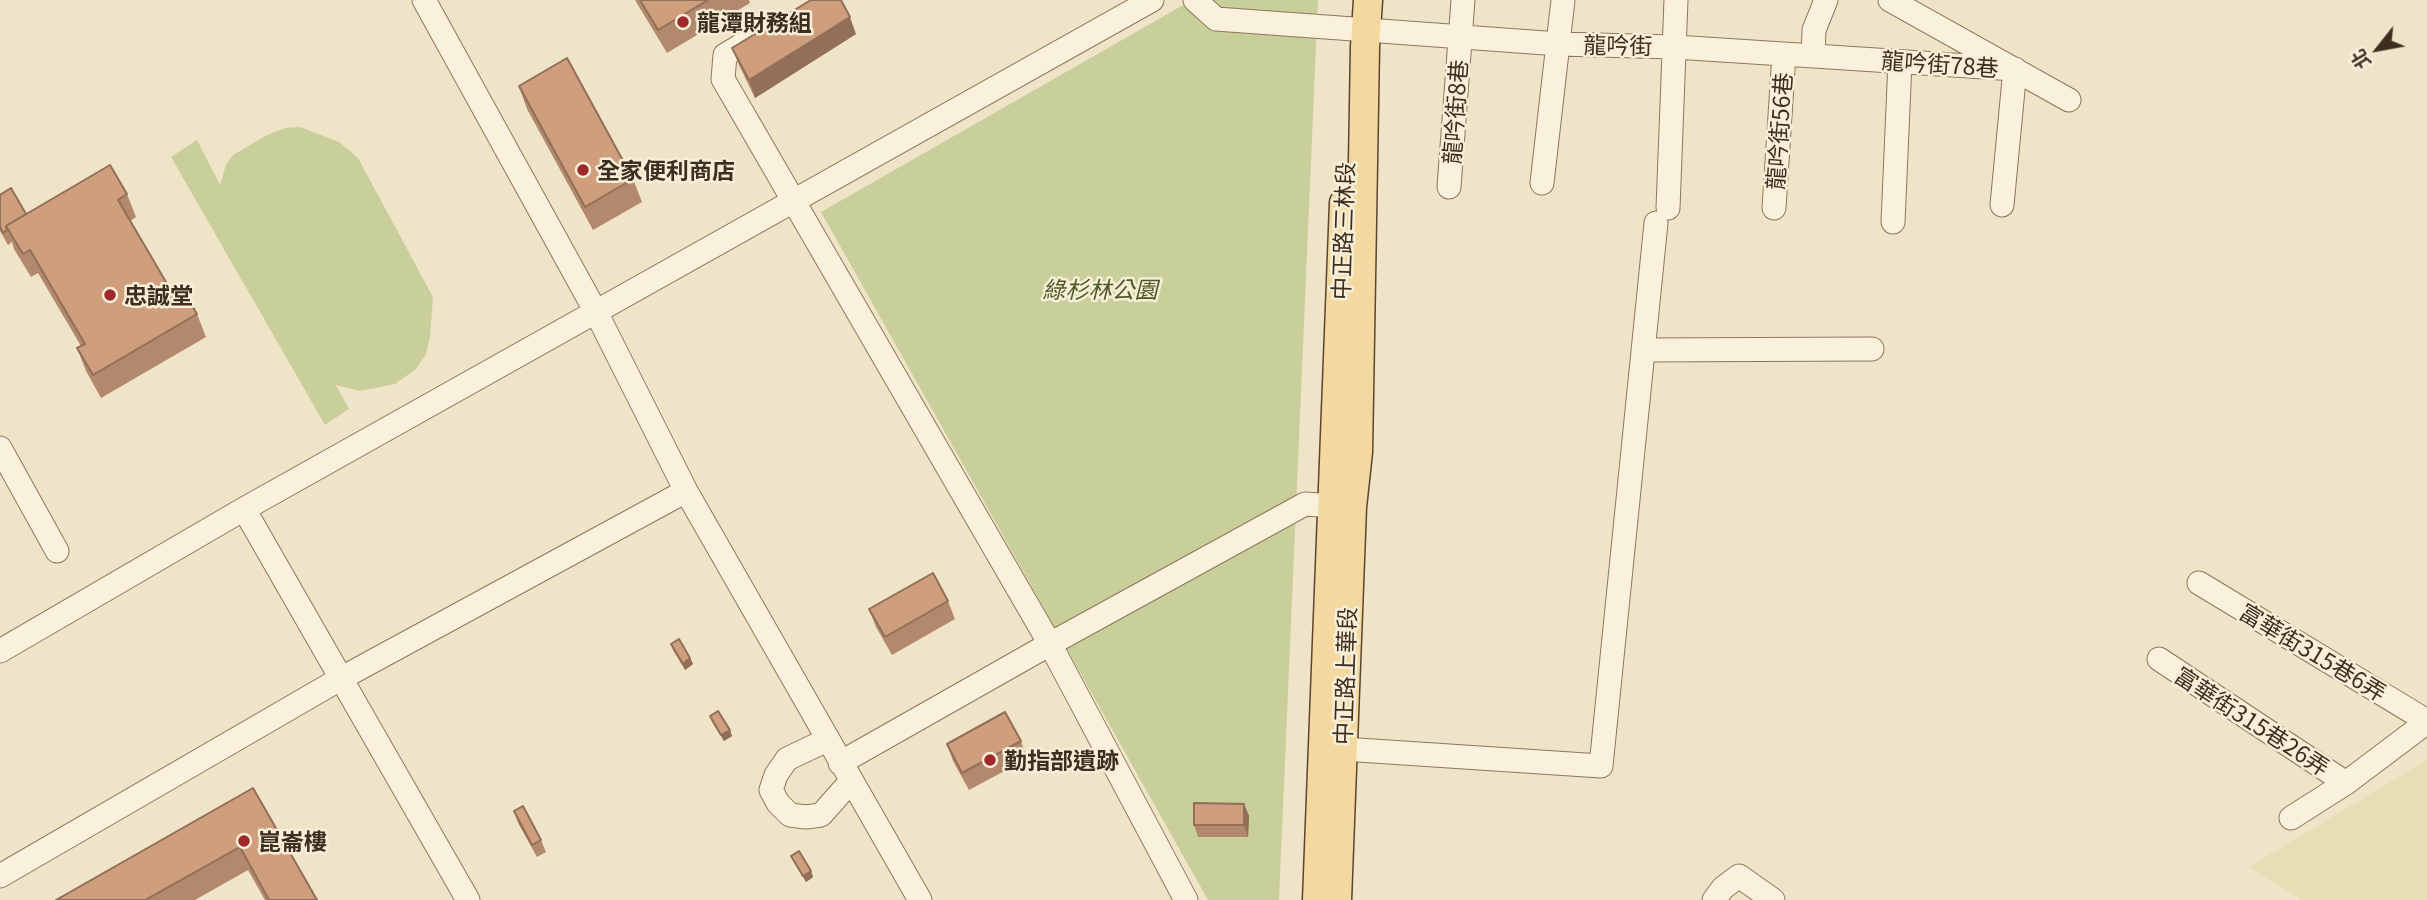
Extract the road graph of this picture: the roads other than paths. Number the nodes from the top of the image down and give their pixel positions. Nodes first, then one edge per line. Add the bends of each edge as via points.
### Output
1 (424, 0) edge
2 (1152, 0) edge
3 (1195, 0) edge
4 (1352, 0) edge
5 (1368, 0) edge
6 (1463, 0) edge
7 (1563, 0) edge
8 (1676, 0) edge
9 (1826, 0) edge
10 (1890, 0) edge
11 (781, 21) edge
12 (1358, 31) junction
13 (1460, 37) junction
14 (1559, 44) junction
15 (1675, 47) junction
16 (1784, 54) junction
17 (1813, 56) junction
18 (1900, 62) junction
19 (2015, 69) junction
20 (2069, 100) dead end
21 (1542, 183) dead end
22 (1449, 187) dead end
23 (792, 201) junction
24 (2002, 205) dead end
25 (1774, 208) dead end
26 (1893, 222) dead end
27 (596, 313) junction
28 (1872, 349) dead end
29 (1644, 350) junction
30 (0, 448) edge
31 (1346, 458) joint
32 (685, 491) junction
33 (1342, 507) junction
34 (244, 509) junction
35 (57, 551) dead end
36 (2199, 583) dead end
37 (1050, 644) junction
38 (0, 651) edge
39 (2159, 659) dead end
40 (340, 679) junction
41 (2427, 721) edge
42 (827, 740) junction
43 (1343, 749) junction
44 (845, 772) junction
45 (2346, 783) junction
46 (2291, 818) dead end
47 (0, 876) edge
48 (468, 900) edge
49 (920, 900) edge
50 (1186, 900) edge
51 (1317, 900) edge
52 (1337, 900) edge
53 (1714, 900) edge
54 (1773, 900) edge

1 - 27 street
2 - 23 street
3 - 12 street, 龍吟街 via 1216,19
4 - 12 main road, 中正路三林段
5 - 12 main road, 中正路三林段
6 - 13 street, 龍吟街8巷
7 - 14 street
8 - 15 street
9 - 17 street via 1814,30
10 - 19 street
11 - 23 street via 725,55 723,79
12 - 13 street, 龍吟街
12 - 31 main road, 中正路三林段
13 - 14 street, 龍吟街
13 - 22 street, 龍吟街8巷
14 - 15 street, 龍吟街
14 - 21 street
15 - 16 street, 龍吟街
15 - 29 street via 1662,216
16 - 17 street, 龍吟街
16 - 25 street, 龍吟街56巷
17 - 18 street, 龍吟街78巷
18 - 19 street, 龍吟街78巷
18 - 26 street
19 - 20 street
19 - 24 street, 龍吟街78巷
23 - 27 street
23 - 37 street
27 - 32 street
27 - 34 street
28 - 29 street
29 - 43 street via 1601,766
30 - 35 street
31 - 33 main road, 中正路上華段
32 - 40 street
32 - 42 street
33 - 37 street via 1305,504
33 - 43 main road, 中正路上華段
33 - 51 main road, 中正路上華段
34 - 38 street
34 - 40 street
36 - 41 street, 富華街315巷6弄
37 - 44 street
37 - 50 street
39 - 45 street, 富華街315巷26弄
40 - 47 street
40 - 48 street
41 - 45 street
42 - 44 street
42 - 44 street via 780,767 771,790 778,803 790,815 821,814
43 - 52 main road, 中正路上華段
44 - 49 street
45 - 46 street
53 - 54 street via 1739,876

